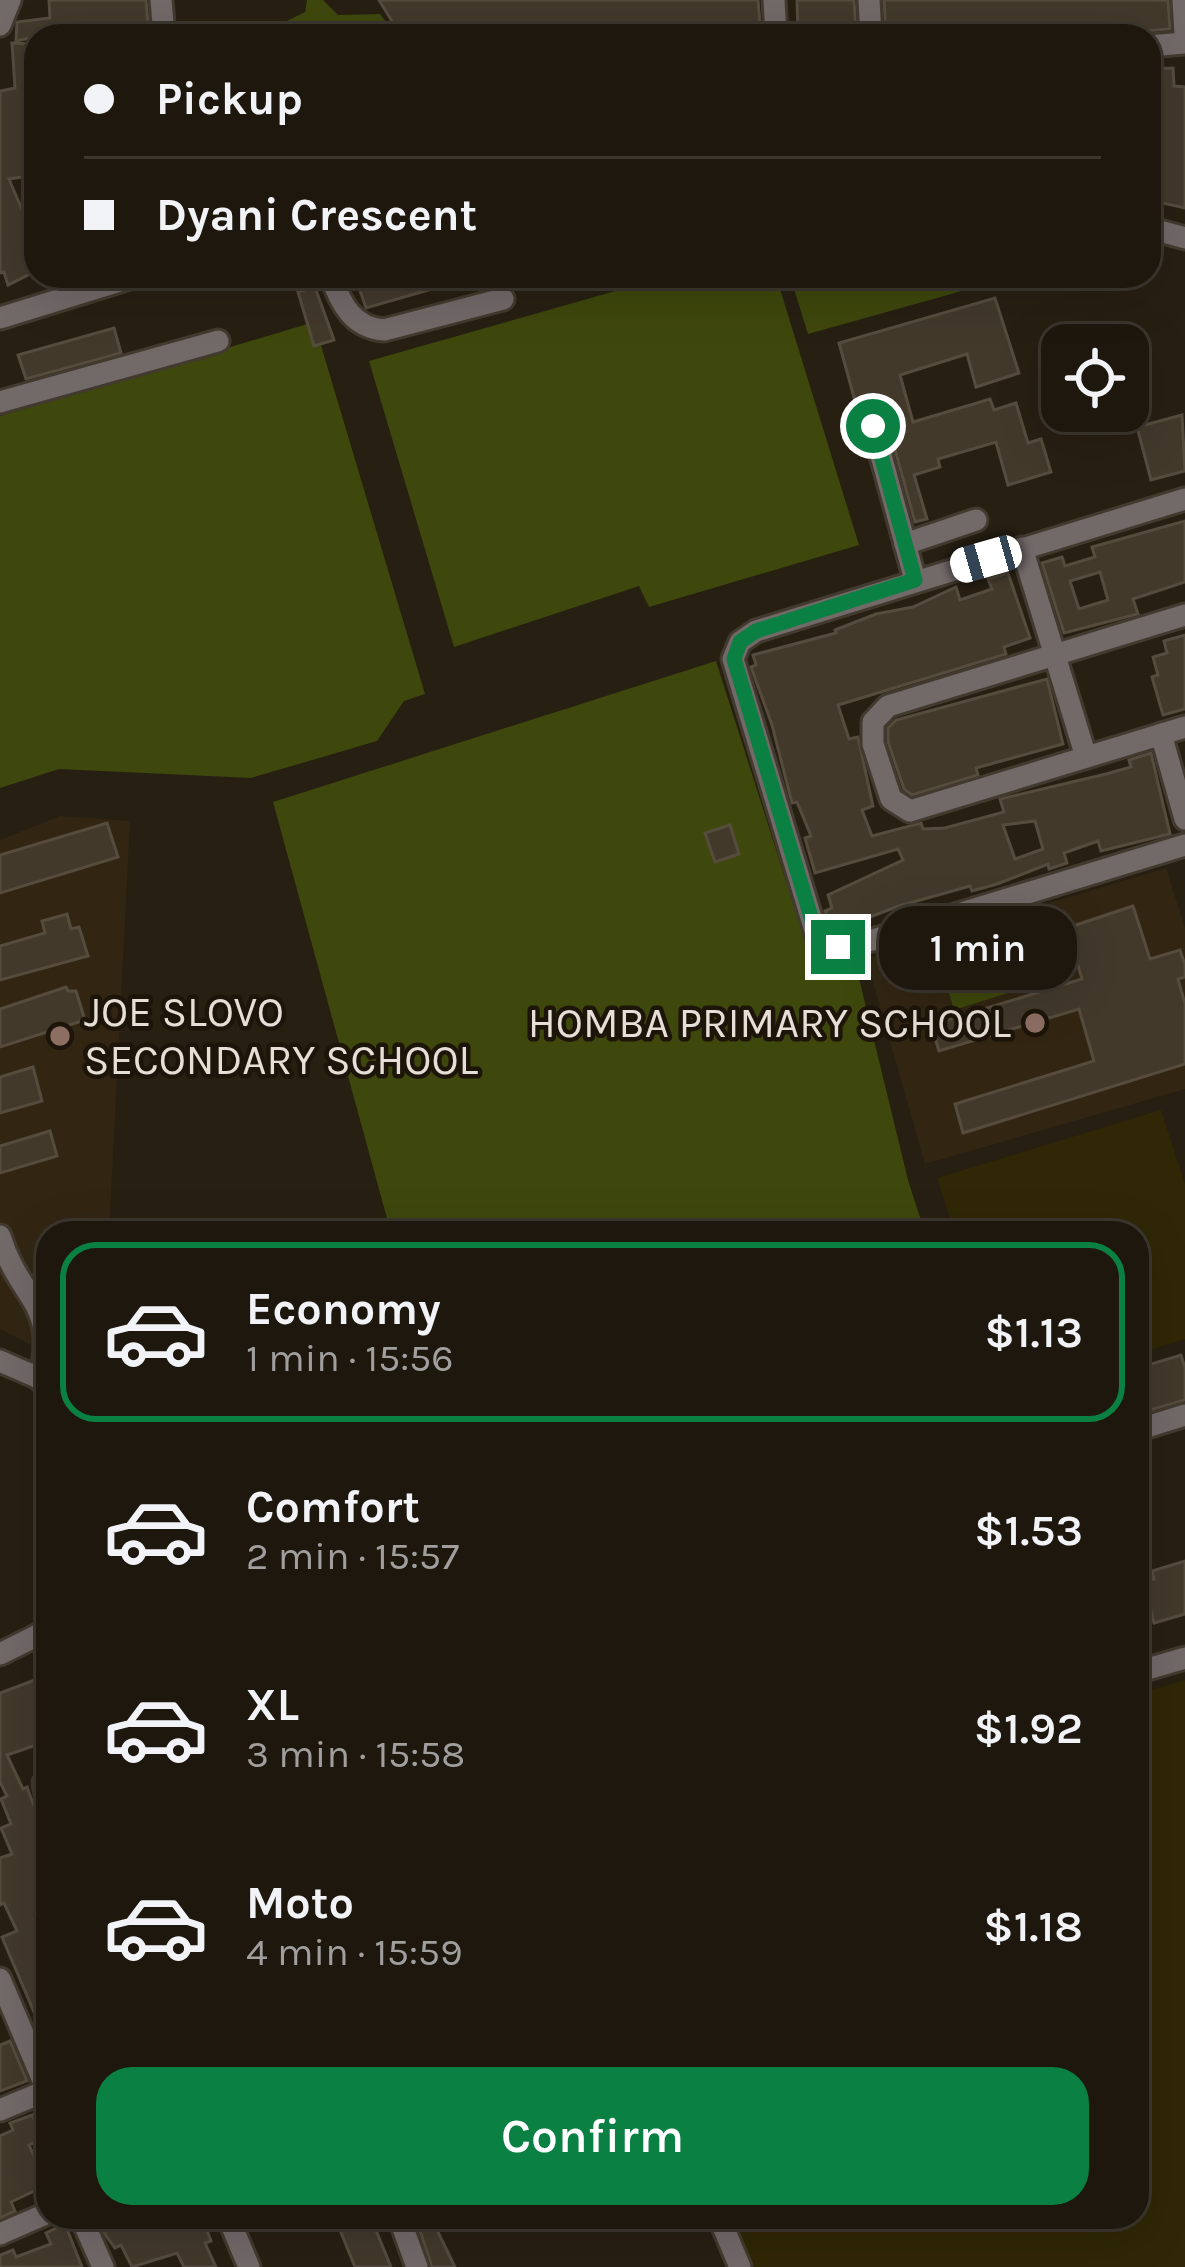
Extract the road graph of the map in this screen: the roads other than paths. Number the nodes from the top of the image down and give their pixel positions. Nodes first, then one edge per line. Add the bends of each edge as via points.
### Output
1 (10, 0) edge
2 (1183, 0) edge
3 (0, 25) edge
4 (1185, 39) edge
5 (96, 288) edge
6 (337, 288) edge
7 (503, 299) dead end
8 (0, 317) edge
9 (218, 341) dead end
10 (0, 402) edge
11 (873, 426) dead end
12 (1185, 500) edge
13 (976, 520) dead end
14 (905, 544) junction
15 (1022, 548) junction
16 (915, 580) junction
17 (1185, 615) edge
18 (1055, 655) junction
19 (1185, 727) edge
20 (1161, 734) junction
21 (1085, 757) junction
22 (1185, 819) edge
23 (1185, 845) edge
24 (0, 1236) edge
25 (36, 1307) edge
26 (0, 1361) edge
27 (36, 1377) edge
28 (1185, 1415) edge
29 (1149, 1426) edge
30 (36, 1636) edge
31 (0, 1654) edge
32 (1185, 1658) edge
33 (1149, 1668) edge
34 (0, 1979) edge
35 (36, 2062) edge
36 (36, 2095) edge
37 (0, 2110) edge
38 (36, 2218) edge
39 (86, 2229) edge
40 (233, 2229) edge
41 (403, 2229) edge
42 (724, 2229) edge
43 (0, 2234) edge
44 (103, 2267) edge
45 (249, 2267) edge
46 (417, 2267) edge
47 (740, 2267) edge

1 - 3 street
2 - 4 street
5 - 8 street
6 - 7 street via 352,316 384,330
9 - 10 street
11 - 14 street
12 - 15 street
13 - 14 street
14 - 16 street
15 - 16 street
15 - 18 street
16 - 23 street via 756,631 734,653 820,938 838,947 873,940
17 - 18 street
18 - 21 street
18 - 21 street via 888,706 873,722 873,744 892,799 910,811
19 - 20 street
20 - 21 street
20 - 22 street
24 - 25 street
26 - 27 street
28 - 29 street
30 - 31 street
32 - 33 street
34 - 35 street
36 - 37 street
38 - 43 street
39 - 44 street
40 - 45 street
41 - 46 street
42 - 47 street

